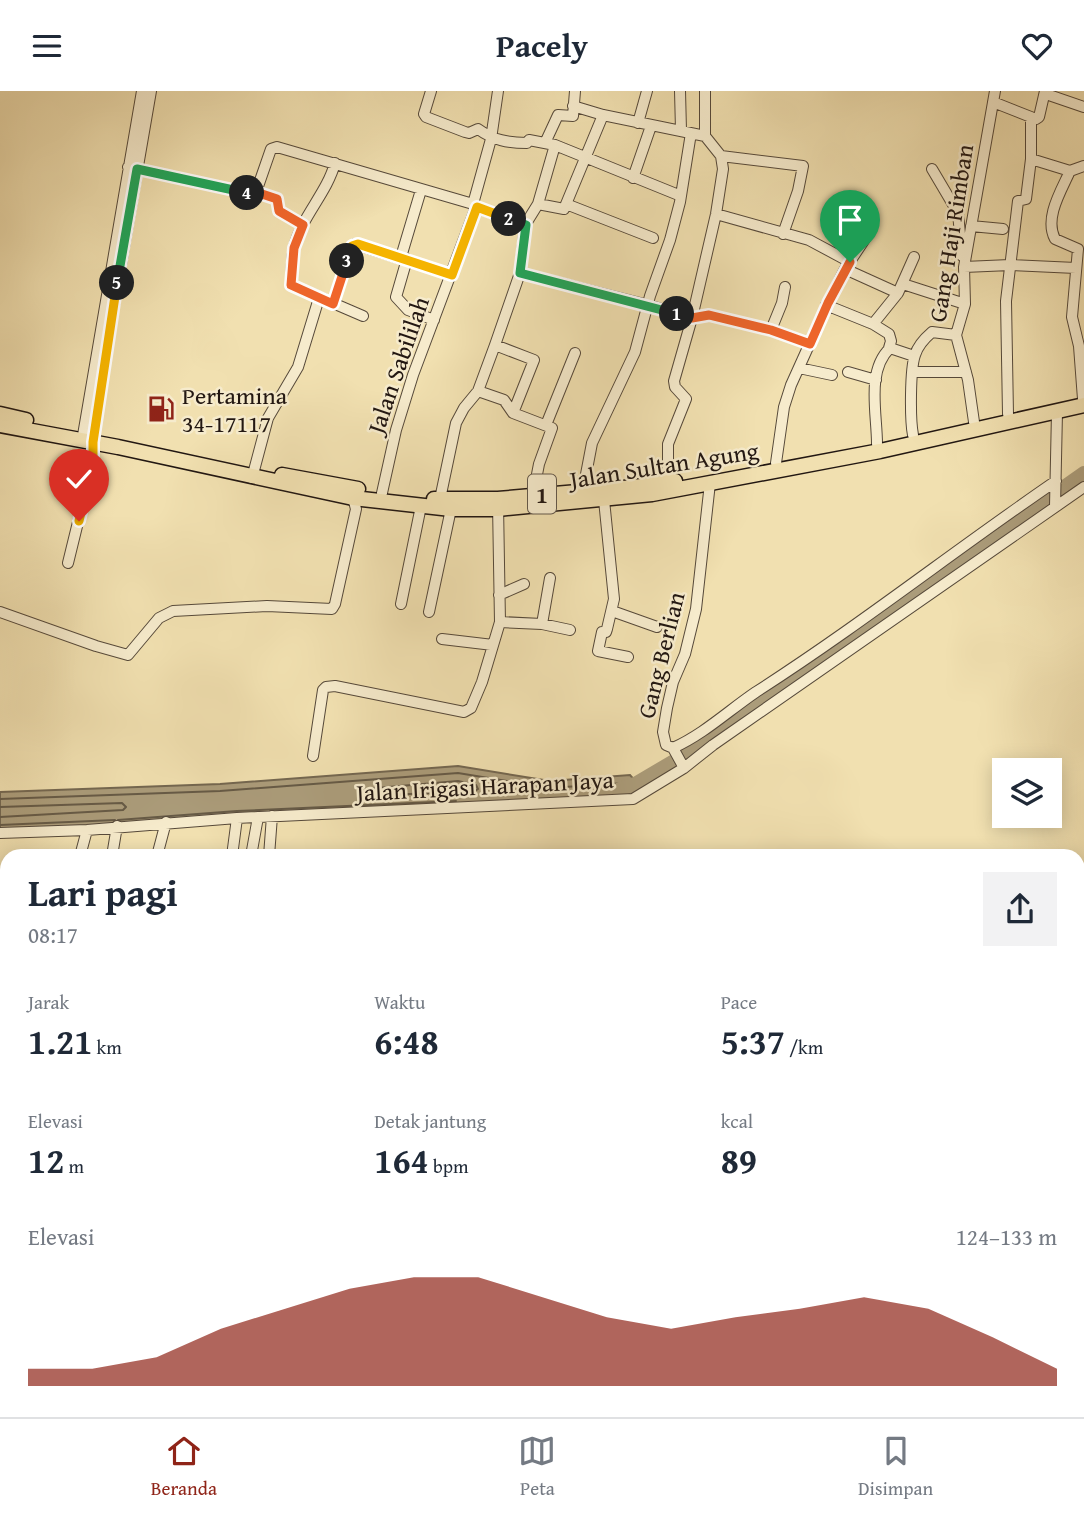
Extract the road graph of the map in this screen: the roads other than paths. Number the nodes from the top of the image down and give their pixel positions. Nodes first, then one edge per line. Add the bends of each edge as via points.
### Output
1 (142, 91) edge
2 (151, 91) edge
3 (431, 91) edge
4 (498, 91) edge
5 (575, 91) edge
6 (647, 91) edge
7 (680, 91) edge
8 (705, 91) edge
9 (1045, 92) edge
10 (994, 96) edge
11 (573, 106) junction
12 (1084, 107) edge
13 (603, 115) junction
14 (1031, 117) junction
15 (638, 123) junction
16 (651, 126) junction
17 (681, 130) junction
18 (691, 133) junction
19 (705, 136) junction
20 (491, 139) junction
21 (550, 144) junction
22 (721, 156) junction
23 (585, 158) junction
24 (1031, 159) junction
25 (335, 163) junction
26 (1084, 166) edge
27 (132, 168) junction
28 (932, 169) dead end
29 (1070, 171) junction
30 (633, 178) junction
31 (421, 190) junction
32 (256, 192) junction
33 (681, 196) junction
34 (538, 204) junction
35 (566, 204) junction
36 (475, 205) junction
37 (716, 214) junction
38 (303, 225) junction
39 (526, 225) junction
40 (971, 226) junction
41 (1003, 229) dead end
42 (783, 234) junction
43 (653, 238) dead end
44 (866, 239) dead end
45 (914, 257) dead end
46 (404, 258) junction
47 (848, 265) junction
48 (1010, 265) junction
49 (964, 267) junction
50 (1076, 268) junction
51 (520, 273) junction
52 (452, 275) junction
53 (785, 287) dead end
54 (900, 289) junction
55 (318, 298) junction
56 (333, 304) junction
57 (648, 305) junction
58 (826, 305) junction
59 (965, 305) junction
60 (363, 316) dead end
61 (692, 318) junction
62 (434, 320) junction
63 (873, 324) junction
64 (771, 330) junction
65 (956, 335) junction
66 (810, 344) junction
67 (495, 345) junction
68 (889, 348) junction
69 (575, 353) dead end
70 (914, 356) junction
71 (799, 368) junction
72 (848, 372) dead end
73 (913, 372) junction
74 (966, 372) junction
75 (832, 375) dead end
76 (876, 380) junction
77 (478, 391) junction
78 (1083, 402) edge
79 (1057, 412) junction
80 (513, 413) junction
81 (1008, 414) junction
82 (0, 415) edge
83 (0, 425) edge
84 (546, 425) junction
85 (967, 426) junction
86 (914, 435) junction
87 (88, 437) junction
88 (877, 444) junction
89 (776, 463) junction
90 (253, 473) junction
91 (668, 482) junction
92 (710, 483) junction
93 (1084, 487) edge
94 (583, 490) junction
95 (382, 493) junction
96 (1055, 494) junction
97 (533, 495) junction
98 (353, 498) junction
99 (604, 500) junction
100 (446, 504) junction
101 (498, 504) junction
102 (421, 506) junction
103 (68, 563) dead end
104 (950, 566) junction
105 (550, 578) dead end
106 (524, 584) dead end
107 (499, 595) junction
108 (401, 604) dead end
109 (612, 611) junction
110 (0, 612) edge
111 (429, 612) dead end
112 (500, 622) junction
113 (542, 624) junction
114 (657, 627) dead end
115 (570, 630) dead end
116 (442, 639) dead end
117 (493, 645) junction
118 (628, 657) dead end
119 (816, 663) junction
120 (742, 704) junction
121 (752, 716) junction
122 (313, 757) dead end
123 (678, 759) junction
124 (272, 816) junction
125 (258, 817) junction
126 (237, 818) junction
127 (166, 822) junction
128 (117, 826) junction
129 (86, 829) junction
130 (0, 832) edge
131 (82, 849) edge
132 (113, 849) edge
133 (160, 849) edge
134 (233, 849) edge
135 (252, 849) edge
136 (270, 849) edge

1 - 27 street
2 - 27 street
3 - 20 street via 426,117 464,132 478,129
4 - 20 street, Jalan Sabililah
5 - 11 street
6 - 15 street
7 - 17 street
8 - 19 street
9 - 12 street
9 - 14 street via 1039,117
10 - 14 street
10 - 40 street, Gang Haji Rimban
11 - 13 street
11 - 21 street via 573,116 558,115
13 - 15 street
13 - 23 street
14 - 24 street
15 - 16 street
16 - 17 street
16 - 30 street
17 - 18 street
18 - 19 street
18 - 33 street
19 - 22 street
20 - 21 street
20 - 36 street, Jalan Sabililah
21 - 23 street
21 - 34 street
22 - 37 street
22 - 42 street via 803,166
23 - 30 street
23 - 35 street
24 - 29 street
24 - 48 street via 1026,198 1018,201
25 - 31 street
25 - 32 street via 274,147
25 - 38 street via 326,189
26 - 29 street
27 - 32 street via 252,195
27 - 87 street
28 - 49 street via 959,217
29 - 50 street via 1051,228 1055,239 1078,248
30 - 33 street
31 - 36 street
31 - 46 street
32 - 38 street via 277,199 279,211
33 - 57 street
34 - 35 street via 564,209
34 - 39 street
35 - 43 street
36 - 39 street
36 - 52 street, Jalan Sabililah
37 - 42 street
37 - 61 street
38 - 55 street via 294,248 291,285
39 - 51 street
40 - 41 street
40 - 49 street, Gang Haji Rimban
42 - 47 street via 809,240
44 - 47 street
45 - 54 street
46 - 52 street
46 - 56 street via 354,244
46 - 62 street via 396,297 408,310
47 - 54 street
47 - 58 street
48 - 49 street
48 - 50 street
48 - 81 street via 1006,301
49 - 59 street, Gang Haji Rimban
50 - 78 street via 1072,317
51 - 57 street
51 - 67 street
52 - 62 street, Jalan Sabililah
53 - 64 street
54 - 59 street
54 - 63 street
55 - 56 street
55 - 90 street via 302,357 268,418
56 - 60 street
57 - 61 street
57 - 94 street via 629,366 592,443
58 - 63 street
58 - 66 street
59 - 65 street, Gang Haji Rimban
61 - 64 street via 709,315
61 - 91 street via 674,381 686,397 668,444
62 - 95 street, Jalan Sabililah via 396,430
63 - 68 street via 889,334
64 - 66 street
65 - 70 street via 932,332
65 - 74 street, Gang Haji Rimban
66 - 71 street
67 - 77 street
67 - 80 street via 534,360
68 - 70 street
68 - 76 street via 878,363
69 - 84 street
70 - 73 street
71 - 75 street
71 - 89 street via 784,407
72 - 76 street
73 - 74 street
73 - 86 street
74 - 85 street, Gang Haji Rimban
76 - 88 street
77 - 80 street via 504,400
77 - 100 street via 456,423
78 - 79 highway, Jalan Sultan Agung / 1
78 - 81 highway, Jalan Sultan Agung / 1
79 - 85 highway, Jalan Sultan Agung / 1
79 - 96 street
80 - 84 street
81 - 85 highway, Jalan Sultan Agung / 1
82 - 87 highway, Jalan Sultan Agung / 1
83 - 87 highway, Jalan Sultan Agung / 1
84 - 97 street via 552,429
85 - 86 highway, Jalan Sultan Agung / 1
85 - 92 highway, Jalan Sultan Agung / 1 via 880,451
86 - 88 highway, Jalan Sultan Agung / 1
87 - 90 highway, Jalan Sultan Agung / 1
87 - 103 street via 92,464
88 - 89 highway, Jalan Sultan Agung / 1
89 - 91 highway, Jalan Sultan Agung / 1
90 - 95 highway, Jalan Sultan Agung / 1
90 - 98 highway, Jalan Sultan Agung / 1
91 - 94 highway, Jalan Sultan Agung / 1
92 - 99 highway, Jalan Sultan Agung / 1
92 - 123 street, Gang Berlian via 696,609 663,727 666,745
93 - 96 street, Jalan Irigasi Harapan Jaya
94 - 97 highway, Jalan Sultan Agung / 1
95 - 100 highway, Jalan Sultan Agung / 1
96 - 104 street, Jalan Irigasi Harapan Jaya
96 - 104 street
97 - 101 highway, Jalan Sultan Agung / 1
98 - 102 highway, Jalan Sultan Agung / 1
98 - 110 street via 356,509 351,536 332,609 267,606 173,611 159,618 128,655
99 - 101 highway, Jalan Sultan Agung / 1
99 - 109 street
100 - 101 highway, Jalan Sultan Agung / 1
100 - 102 highway, Jalan Sultan Agung / 1
100 - 111 street
101 - 107 street
102 - 108 street
104 - 119 street, Jalan Irigasi Harapan Jaya
104 - 119 street
105 - 113 street
106 - 107 street
107 - 112 street
109 - 114 street
109 - 118 street via 599,652
112 - 113 street
112 - 117 street
113 - 115 street
116 - 117 street
117 - 122 street via 471,708 464,712 348,688 323,689
119 - 120 street
119 - 121 street, Jalan Irigasi Harapan Jaya
120 - 121 street
120 - 123 street
121 - 123 street, Jalan Irigasi Harapan Jaya
123 - 124 street, Jalan Irigasi Harapan Jaya via 646,793 629,800
124 - 125 street, Jalan Irigasi Harapan Jaya
124 - 136 street
125 - 126 street, Jalan Irigasi Harapan Jaya
125 - 135 street
126 - 127 street, Jalan Irigasi Harapan Jaya
126 - 134 street
127 - 128 street, Jalan Irigasi Harapan Jaya
127 - 133 street
128 - 129 street, Jalan Irigasi Harapan Jaya
128 - 132 street
129 - 130 street, Jalan Irigasi Harapan Jaya
129 - 131 street

